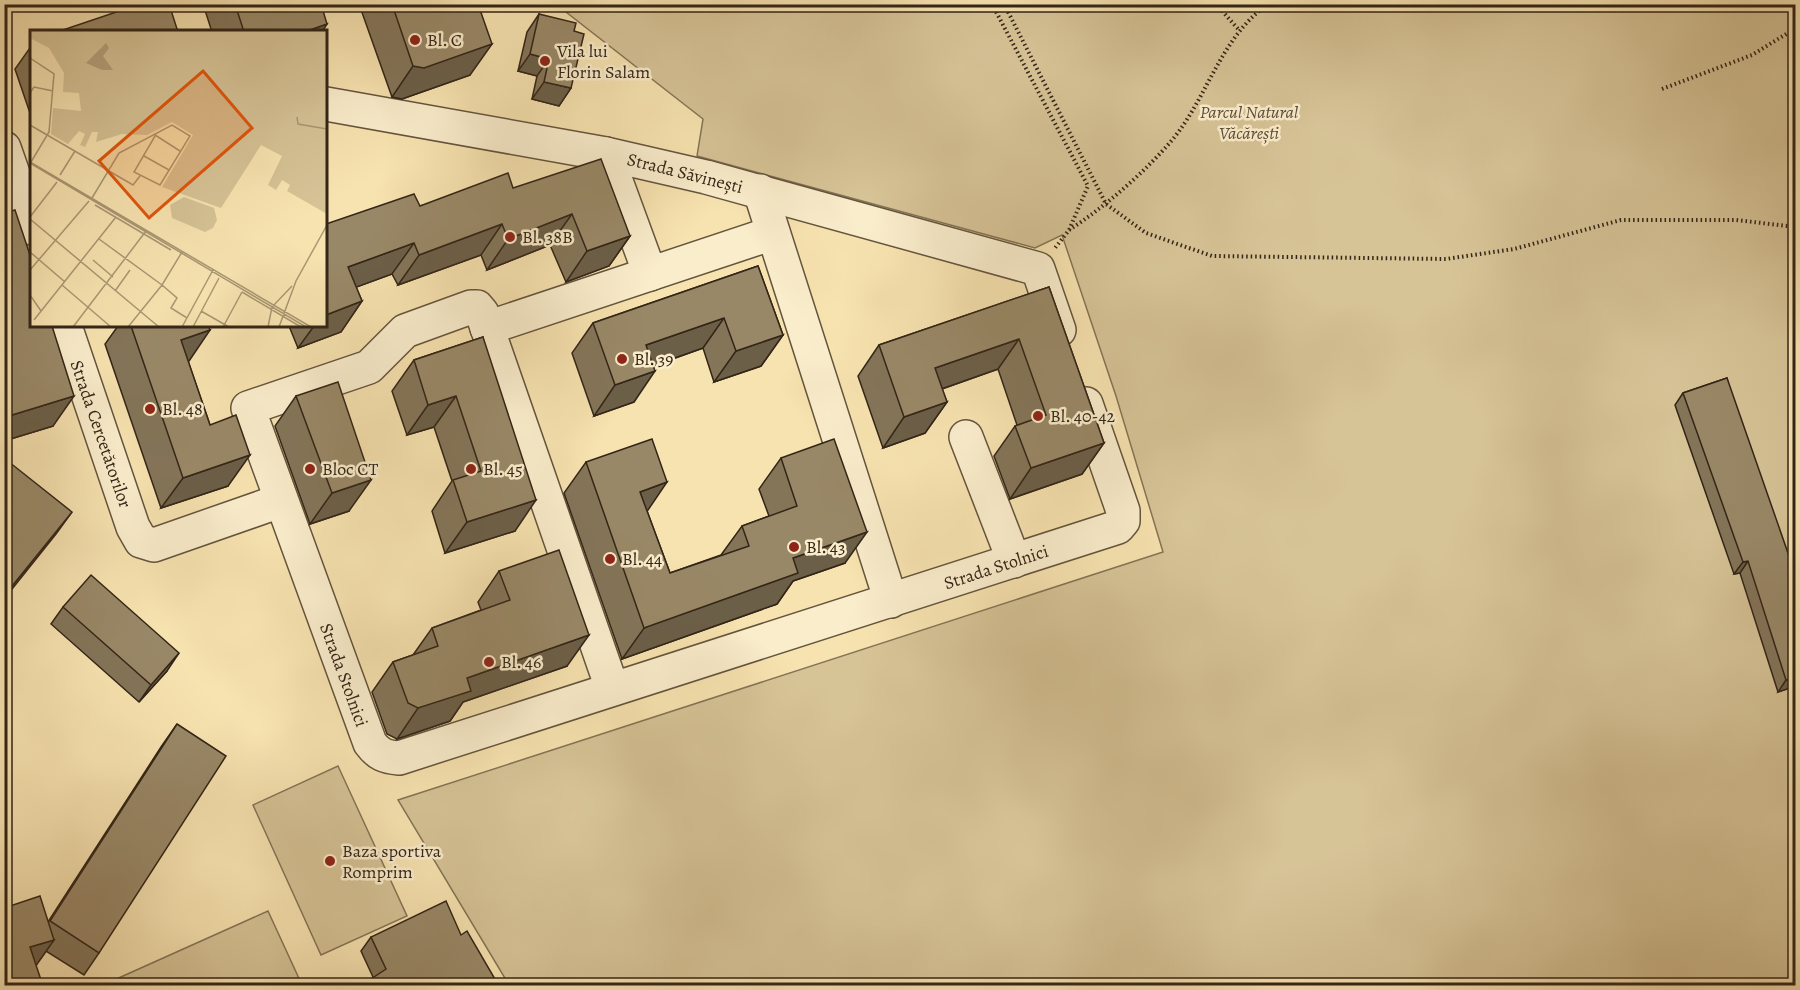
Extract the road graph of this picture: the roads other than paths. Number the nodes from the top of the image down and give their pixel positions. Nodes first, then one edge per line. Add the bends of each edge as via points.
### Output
1 (327, 104) edge
2 (606, 154) junction
3 (14, 168) edge
4 (760, 191) junction
5 (30, 221) edge
6 (773, 233) junction
7 (1038, 269) joint
8 (650, 274) junction
9 (64, 327) edge
10 (487, 328) junction
11 (966, 437) dead end
12 (280, 501) junction
13 (1014, 561) junction
14 (891, 601) junction
15 (612, 688) junction

1 - 2 street, Strada Săvinești
2 - 4 street, Strada Săvinești
2 - 8 street
3 - 5 street
4 - 6 street
4 - 7 street, Strada Săvinești
6 - 8 street
6 - 14 street
7 - 13 street, Strada Stolnici via 1123,510 1123,521 1118,527
8 - 10 street
9 - 12 street, Strada Cercetătorilor via 132,527 141,541 154,545
10 - 12 street via 477,307 460,311 405,331 369,367 248,408
10 - 15 street
11 - 13 street
12 - 15 street, Strada Stolnici via 370,743 386,757 399,758
13 - 14 street, Strada Stolnici
14 - 15 street, Strada Stolnici

